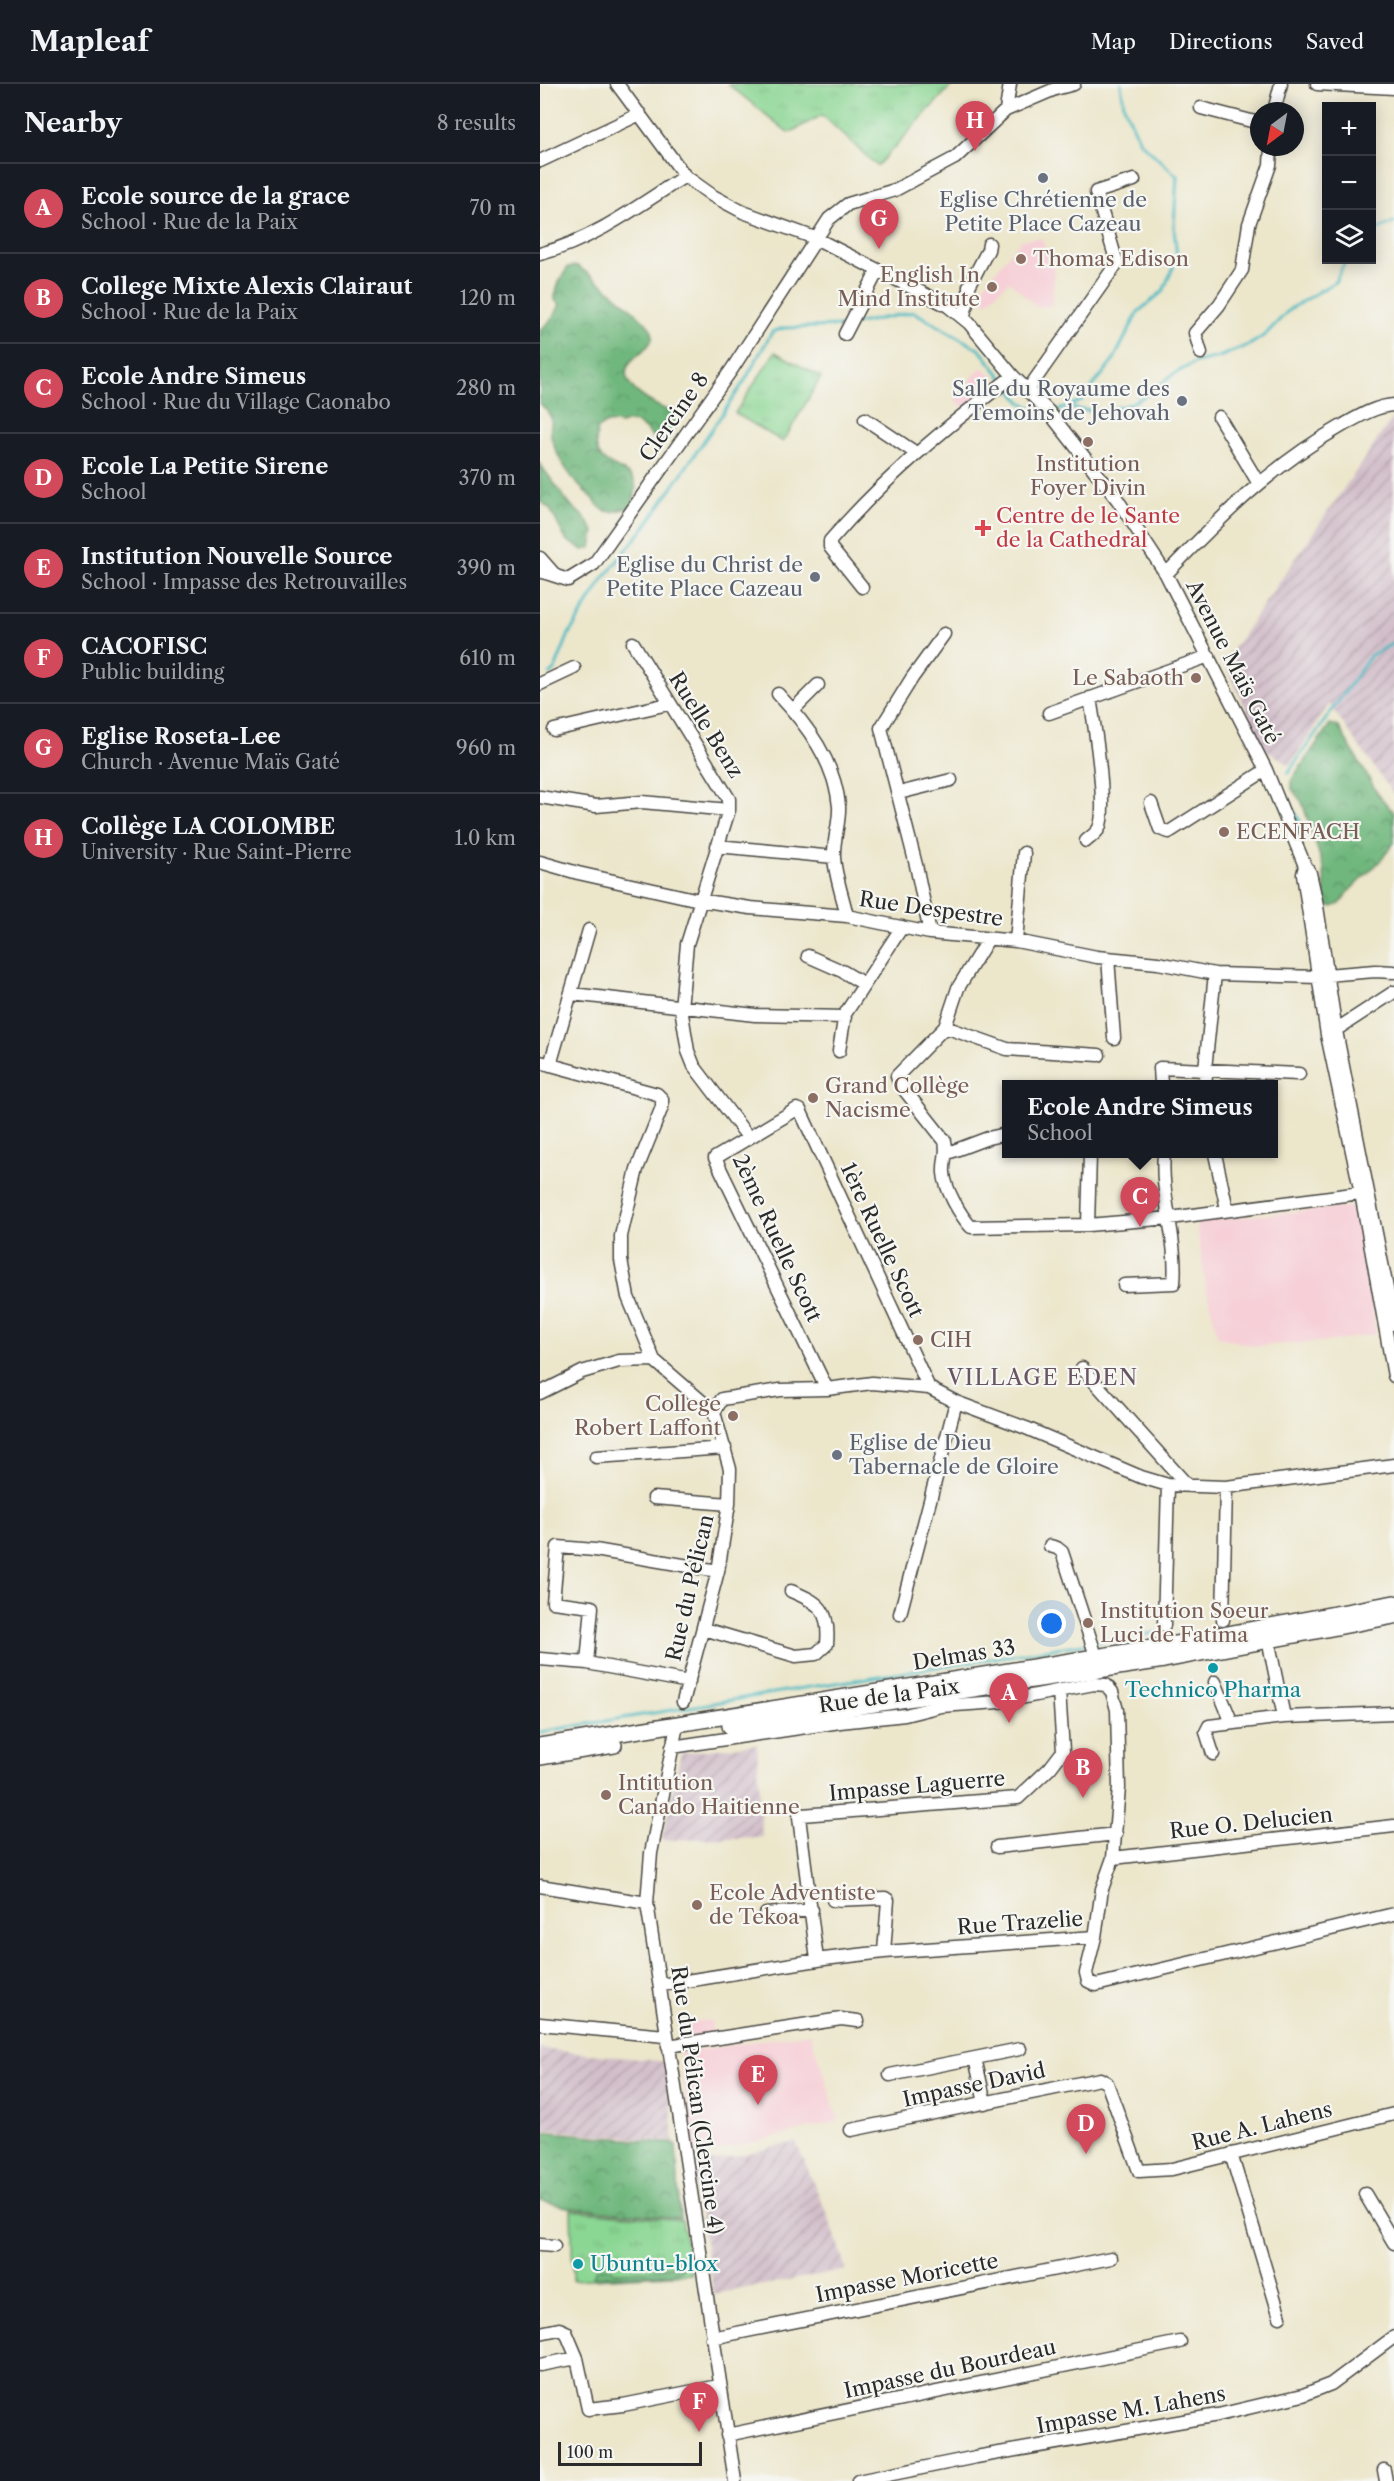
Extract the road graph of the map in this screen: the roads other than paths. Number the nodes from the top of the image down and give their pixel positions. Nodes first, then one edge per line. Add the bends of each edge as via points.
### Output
1 (617, 84) edge
2 (1010, 84) edge
3 (1074, 84) edge
4 (1281, 84) edge
5 (1317, 84) edge
6 (1361, 85) edge
7 (1394, 88) edge
8 (1276, 102) edge
9 (1201, 108) dead end
10 (1006, 110) junction
11 (640, 114) junction
12 (1250, 121) edge
13 (1270, 156) edge
14 (540, 161) edge
15 (685, 176) junction
16 (1134, 180) dead end
17 (815, 238) junction
18 (989, 244) dead end
19 (540, 254) edge
20 (878, 270) junction
21 (963, 318) junction
22 (845, 334) dead end
23 (1201, 353) dead end
24 (1011, 377) junction
25 (1028, 391) junction
26 (1394, 405) edge
27 (1219, 417) dead end
28 (865, 419) dead end
29 (916, 453) junction
30 (1259, 484) junction
31 (540, 558) edge
32 (540, 571) edge
33 (1166, 574) junction
34 (558, 578) junction
35 (862, 587) dead end
36 (944, 634) dead end
37 (633, 643) dead end
38 (1209, 656) junction
39 (574, 668) dead end
40 (540, 684) edge
41 (818, 685) dead end
42 (778, 694) dead end
43 (1090, 698) junction
44 (668, 704) junction
45 (793, 710) junction
46 (1049, 713) dead end
47 (554, 730) dead end
48 (1266, 770) junction
49 (951, 780) dead end
50 (899, 792) junction
51 (540, 797) edge
52 (1151, 803) dead end
53 (729, 810) junction
54 (1086, 841) dead end
55 (717, 846) junction
56 (1023, 852) dead end
57 (834, 857) junction
58 (540, 862) edge
59 (699, 900) junction
60 (847, 916) junction
61 (902, 927) junction
62 (589, 930) dead end
63 (930, 933) junction
64 (988, 939) junction
65 (1016, 940) junction
66 (808, 956) dead end
67 (1108, 958) junction
68 (1394, 972) edge
69 (1215, 974) junction
70 (1322, 976) junction
71 (864, 984) junction
72 (1394, 992) edge
73 (572, 994) junction
74 (681, 1008) junction
75 (845, 1017) junction
76 (945, 1027) junction
77 (1331, 1033) junction
78 (1114, 1038) dead end
79 (839, 1051) dead end
80 (1099, 1055) dead end
81 (545, 1064) edge
82 (1205, 1069) junction
83 (1299, 1074) dead end
84 (1161, 1080) edge
85 (1206, 1080) edge
86 (799, 1109) joint
87 (1002, 1135) edge
88 (748, 1137) junction
89 (948, 1153) junction
90 (1090, 1158) edge
91 (1164, 1158) edge
92 (1216, 1158) edge
93 (1365, 1192) junction
94 (1227, 1209) junction
95 (1170, 1218) junction
96 (1088, 1225) junction
97 (1124, 1285) dead end
98 (1394, 1324) edge
99 (654, 1360) junction
100 (1082, 1368) dead end
101 (1394, 1376) edge
102 (929, 1388) junction
103 (827, 1389) junction
104 (540, 1393) edge
105 (956, 1402) junction
106 (714, 1412) junction
107 (725, 1448) junction
108 (596, 1457) dead end
109 (1394, 1465) edge
110 (1168, 1485) junction
111 (1188, 1486) junction
112 (1226, 1487) junction
113 (654, 1497) dead end
114 (729, 1504) junction
115 (1050, 1546) dead end
116 (718, 1570) junction
117 (791, 1591) dead end
118 (1394, 1603) edge
119 (900, 1614) dead end
120 (1394, 1616) edge
121 (1223, 1620) dead end
122 (1164, 1625) dead end
123 (704, 1629) junction
124 (1268, 1639) junction
125 (1096, 1656) junction
126 (540, 1659) edge
127 (587, 1663) junction
128 (689, 1682) junction
129 (1215, 1682) dead end
130 (1059, 1691) junction
131 (683, 1702) dead end
132 (1394, 1713) edge
133 (1284, 1717) junction
134 (1232, 1723) junction
135 (674, 1736) junction
136 (540, 1746) edge
137 (1213, 1754) dead end
138 (540, 1757) edge
139 (1394, 1826) edge
140 (1116, 1834) junction
141 (997, 1847) dead end
142 (1113, 1858) junction
143 (540, 1886) edge
144 (833, 1900) dead end
145 (647, 1903) junction
146 (812, 1911) junction
147 (766, 1914) dead end
148 (1394, 1914) edge
149 (1095, 1937) junction
150 (884, 1952) junction
151 (817, 1960) junction
152 (661, 1986) junction
153 (858, 2021) dead end
154 (540, 2024) edge
155 (667, 2041) junction
156 (1020, 2049) dead end
157 (975, 2058) junction
158 (890, 2075) dead end
159 (984, 2103) junction
160 (1394, 2114) edge
161 (851, 2130) dead end
162 (1231, 2154) junction
163 (1139, 2171) joint
164 (1365, 2194) dead end
165 (1394, 2243) edge
166 (540, 2245) edge
167 (554, 2246) dead end
168 (1111, 2258) dead end
169 (1280, 2317) dead end
170 (540, 2333) edge
171 (1394, 2337) edge
172 (712, 2338) junction
173 (1180, 2342) dead end
174 (577, 2358) junction
175 (540, 2365) edge
176 (719, 2386) junction
177 (727, 2435) junction
178 (735, 2481) edge
179 (858, 2481) edge

1 - 11 street, Avenue Maïs Gaté
2 - 10 street
3 - 10 street, Clercine 8 via 1055,88
4 - 8 street
5 - 6 street
6 - 7 street
9 - 12 street
10 - 17 street, Clercine 8 via 955,158 895,190 848,204 829,219
11 - 14 street
11 - 15 street, Avenue Maïs Gaté
13 - 23 street via 1249,224 1242,270 1195,333
15 - 17 street, Avenue Maïs Gaté via 743,212
15 - 19 street via 618,219 559,249
16 - 25 street via 1096,192 1117,263
17 - 20 street, Avenue Maïs Gaté
17 - 34 street, Clercine 8 via 732,369 594,564 568,580
18 - 21 street via 969,286
20 - 21 street, Avenue Maïs Gaté via 948,306
20 - 22 street
21 - 24 street, Avenue Maïs Gaté
24 - 25 street, Avenue Maïs Gaté
24 - 29 street
25 - 33 street, Avenue Maïs Gaté via 1117,499
26 - 30 street via 1360,415 1302,448
27 - 30 street
28 - 29 street
29 - 35 street via 831,541 830,547
30 - 33 street
31 - 34 street
32 - 34 street
33 - 38 street, Avenue Maïs Gaté
36 - 50 street via 881,728
37 - 44 street, Ruelle Benz
38 - 43 street
38 - 48 street, Avenue Maïs Gaté
39 - 40 street
41 - 45 street
42 - 45 street
43 - 46 street
43 - 54 street via 1099,753 1102,814 1099,829
44 - 47 street
44 - 53 street, Ruelle Benz via 726,794
45 - 57 street via 834,777 839,808
48 - 52 street via 1169,832 1160,829
48 - 70 street, Avenue Maïs Gaté via 1305,866 1303,874
49 - 50 street
50 - 63 street
51 - 53 street via 596,806 642,802
53 - 55 street, Ruelle Benz
55 - 57 street
55 - 59 street, Ruelle Benz
56 - 65 street
57 - 60 street
58 - 59 street, Rue Despestre
59 - 60 street, Rue Despestre
59 - 74 street, Ruelle Benz via 687,944
60 - 61 street, Rue Despestre
61 - 63 street, Rue Despestre
61 - 71 street
62 - 73 street
63 - 64 street, Rue Despestre
64 - 65 street, Rue Despestre
64 - 76 street via 958,988
65 - 67 street, Rue Despestre
66 - 71 street
67 - 69 street, Rue Despestre
67 - 78 street
68 - 70 street, Rue Despestre
69 - 70 street, Rue Despestre
69 - 82 street
70 - 77 street, Avenue Maïs Gaté
71 - 75 street
72 - 77 street
73 - 74 street
73 - 81 street
74 - 75 street
74 - 88 street, Ruelle Benz via 694,1065
75 - 79 street
76 - 80 street via 1007,1049
76 - 89 street via 897,1076 898,1083 945,1141
77 - 93 street, Avenue Maïs Gaté
81 - 99 street via 657,1094 662,1100 637,1169 621,1236 628,1297
82 - 83 street
82 - 84 street via 1160,1068
82 - 85 street
86 - 88 street, 2ème Ruelle Scott
86 - 102 street, 1ère Ruelle Scott
87 - 89 street
88 - 103 street, 2ème Ruelle Scott via 715,1158
89 - 96 street via 944,1176 961,1216 971,1227
90 - 96 street
91 - 95 street via 1162,1175
92 - 94 street
93 - 94 street
93 - 98 street, Avenue Maïs Gaté
93 - 101 street, Avenue Maïs Gaté
94 - 95 street
95 - 96 street
95 - 97 street via 1174,1283
99 - 104 street via 619,1361 582,1372
99 - 106 street
100 - 111 street
102 - 103 street via 872,1383
102 - 105 street
103 - 106 street via 780,1390 722,1398
105 - 110 street
105 - 119 street
106 - 107 street, Rue du Pélican
107 - 108 street
107 - 114 street, Rue du Pélican via 730,1469
109 - 112 street
110 - 111 street
110 - 122 street
111 - 112 street
112 - 121 street
113 - 114 street
114 - 116 street, Rue du Pélican
115 - 125 street via 1062,1552
116 - 123 street, Rue du Pélican
116 - 127 street via 558,1547 553,1602 592,1607
117 - 123 street via 811,1599 824,1610 827,1644 816,1654 796,1656
118 - 125 main road, Delmas 33
120 - 124 main road, Delmas 33
123 - 128 street, Rue du Pélican
124 - 133 street
124 - 135 main road, Delmas 33 via 1164,1660
125 - 135 main road, Delmas 33 via 884,1689
126 - 127 street
127 - 128 street
128 - 131 street, Rue du Pélican
129 - 134 street
130 - 135 street, Rue de la Paix via 999,1702 941,1706 905,1715
130 - 140 street, Rue de la Paix via 1094,1684 1106,1685 1112,1692 1117,1710
130 - 146 street, Impasse Laguerre via 1063,1750 1018,1798 802,1815 798,1821
132 - 133 street
133 - 134 street
134 - 137 street via 1207,1728
135 - 136 main road, Delmas 33
135 - 138 main road, Delmas 33
135 - 145 street, Rue du Pélican (Clercine 4) via 651,1853
139 - 142 street, Rue O. Delucien
140 - 141 street
140 - 142 street, Rue de la Paix
142 - 149 street, Rue de la Paix via 1102,1889
143 - 145 street
144 - 150 street via 888,1900
145 - 152 street, Rue du Pélican (Clercine 4)
146 - 147 street
146 - 151 street
148 - 149 street, Rue Trazelie via 1096,1985 1088,1981 1086,1973
149 - 150 street, Rue Trazelie
150 - 151 street, Rue Trazelie
151 - 152 street, Rue Trazelie
152 - 155 street, Rue du Pélican (Clercine 4)
153 - 155 street via 841,2019
154 - 155 street
155 - 172 street, Rue du Pélican (Clercine 4)
156 - 157 street
157 - 158 street
157 - 159 street
159 - 161 street, Impasse David
159 - 163 street, Impasse David via 1104,2080
160 - 162 street, Rue A. Lahens
162 - 163 street, Rue A. Lahens via 1172,2169
162 - 169 street
164 - 165 street
166 - 167 street
168 - 172 street, Impasse Moricette
170 - 174 street via 559,2329 567,2332
171 - 179 street, Impasse M. Lahens via 1331,2384 1303,2395 1218,2415
172 - 176 street, Rue du Pélican (Clercine 4)
173 - 177 street, Impasse du Bourdeau
174 - 175 street
174 - 176 street via 588,2409
176 - 177 street, Rue du Pélican (Clercine 4)
177 - 178 street, Rue du Pélican (Clercine 4)

